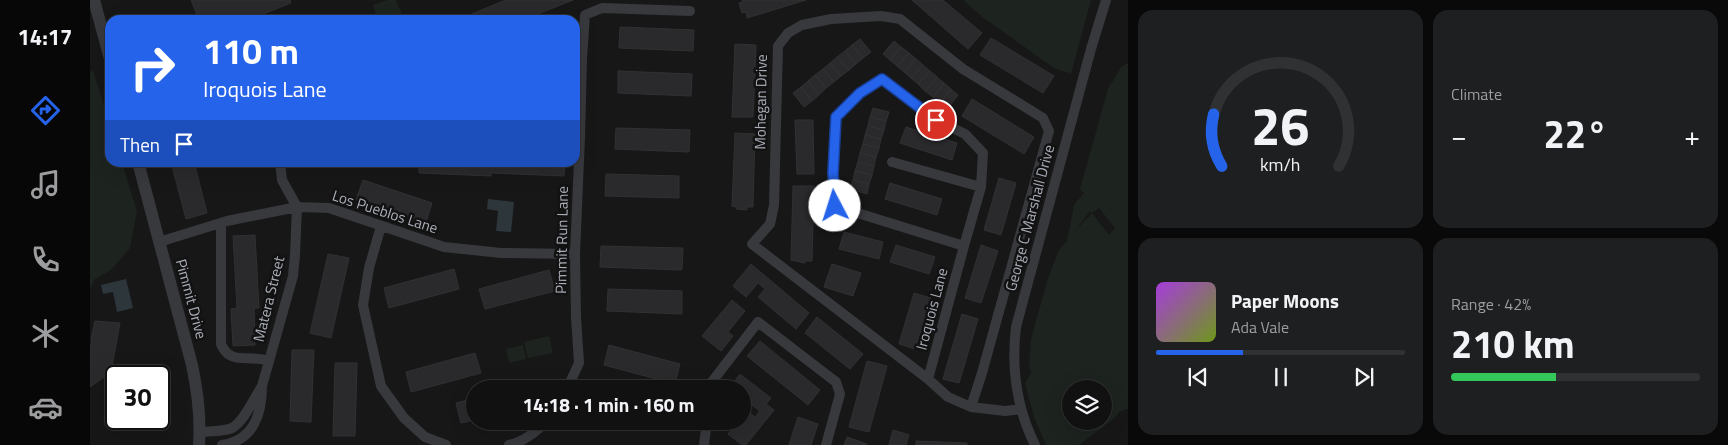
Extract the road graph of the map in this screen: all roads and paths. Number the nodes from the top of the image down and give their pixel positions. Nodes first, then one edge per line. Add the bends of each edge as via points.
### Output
1 (94, 0) edge
2 (1106, 0) edge
3 (690, 11) dead end
4 (105, 41) edge
5 (580, 46) edge
6 (892, 162) dead end
7 (139, 167) edge
8 (281, 167) edge
9 (579, 167) edge
10 (981, 187) junction
11 (297, 207) junction
12 (221, 222) junction
13 (382, 226) junction
14 (159, 242) junction
15 (964, 246) junction
16 (575, 254) junction
17 (269, 360) junction
18 (928, 379) junction
19 (571, 380) edge
20 (713, 380) edge
21 (262, 386) junction
22 (972, 407) junction
23 (1021, 409) junction
24 (536, 430) edge
25 (706, 430) edge
26 (200, 432) junction
27 (199, 445) edge
28 (222, 445) edge
29 (446, 445) edge
30 (509, 445) edge
31 (704, 445) edge
32 (826, 445) edge
33 (1035, 445) edge

1 - 4 street
2 - 23 street, George C Marshall Drive via 1016,327 1013,366
3 - 5 street, Pimmit Run Lane via 602,8 585,15
6 - 10 street
7 - 14 street, Pimmit Drive
8 - 11 street via 282,180
9 - 16 street, Pimmit Run Lane
10 - 15 street, Iroquois Lane
10 - 15 street, Iroquois Lane via 983,153 965,134 936,120 882,79 860,93 836,117 835,206
11 - 12 street, Los Pueblos Lane
11 - 13 street, Los Pueblos Lane via 329,208
11 - 17 street, Matera Street via 293,276
12 - 14 street, Los Pueblos Lane
12 - 17 street via 221,344 224,353 232,358
13 - 16 street, Los Pueblos Lane via 444,247 501,253
13 - 29 street via 369,268 363,305 381,386 404,418 425,437
14 - 26 street, Pimmit Drive via 192,365 199,399
15 - 18 street, Iroquois Lane
16 - 19 street, Pimmit Run Lane via 578,363
17 - 21 street, Matera Street
18 - 22 street, Mohegan Drive via 948,397
18 - 22 street, Mohegan Drive via 752,244 770,224 774,205 778,46 788,33 802,25 831,19 881,16 900,19 963,69 1043,118 1049,131
20 - 32 street via 758,322 836,382 840,394
21 - 26 street, Matera Street via 240,422 220,431
21 - 28 street, Matera Street via 258,419 246,435
22 - 23 street, Mohegan Drive via 1005,411
23 - 33 street, George C Marshall Drive
24 - 30 street
25 - 31 street
26 - 27 street, Pimmit Drive

